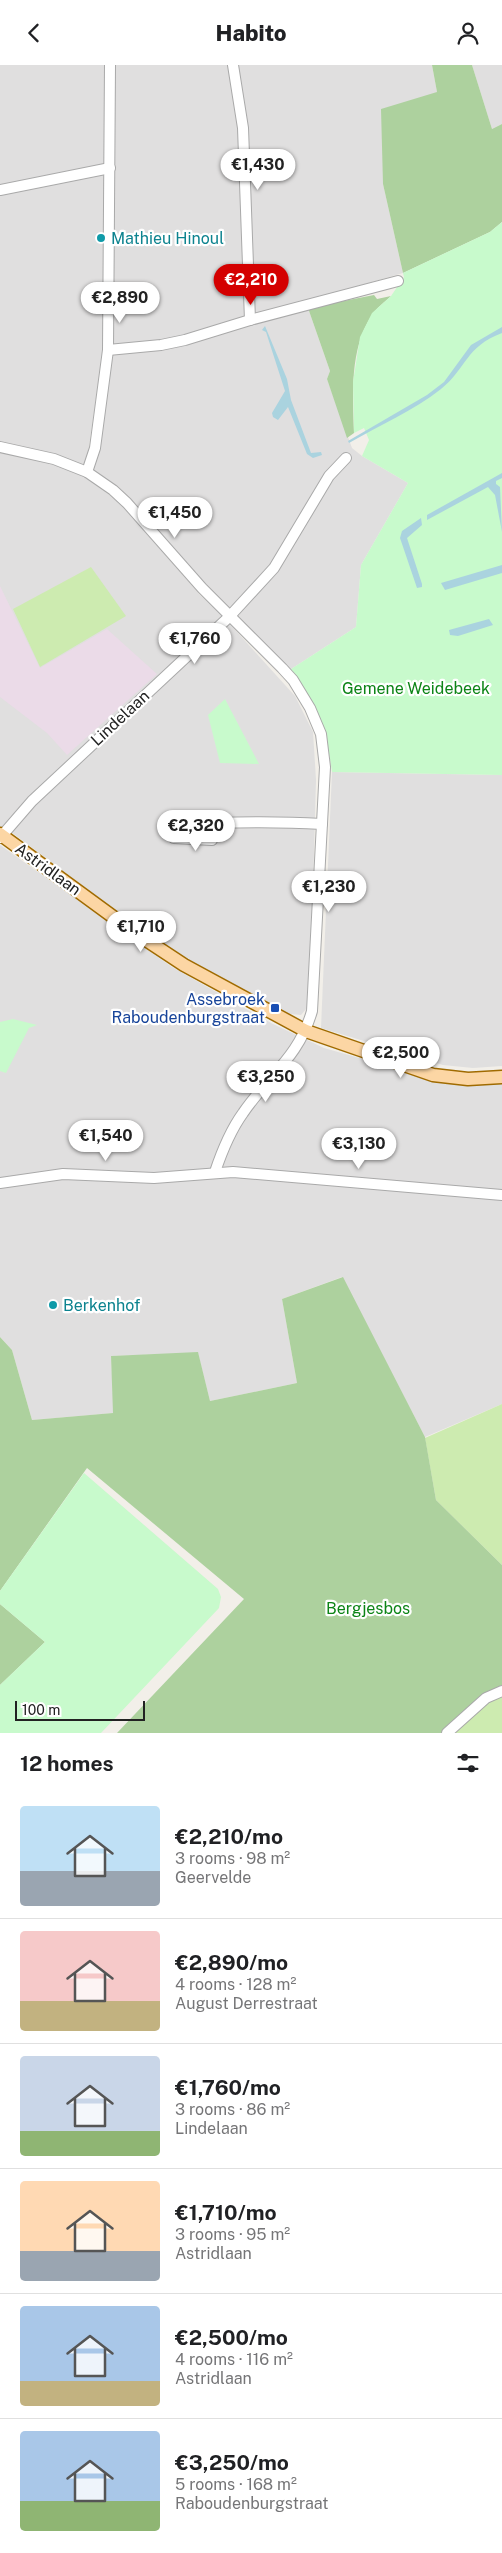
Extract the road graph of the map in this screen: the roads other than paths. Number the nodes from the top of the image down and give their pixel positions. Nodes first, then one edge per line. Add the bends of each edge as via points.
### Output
1 (110, 65) edge
2 (233, 65) edge
3 (110, 168) junction
4 (0, 190) edge
5 (398, 281) dead end
6 (250, 319) junction
7 (108, 350) junction
8 (0, 447) edge
9 (346, 458) dead end
10 (87, 472) junction
11 (229, 617) junction
12 (213, 822) dead end
13 (322, 824) junction
14 (1, 836) edge
15 (306, 1031) junction
16 (502, 1077) edge
17 (215, 1172) junction
18 (0, 1183) edge
19 (502, 1195) edge
20 (502, 1691) edge
21 (447, 1733) edge

1 - 3 street
2 - 6 street via 244,128
3 - 4 street
3 - 7 street
5 - 6 street
6 - 7 street via 160,345
7 - 10 street via 96,448
8 - 10 street via 36,453
9 - 11 street, Lindelaan via 329,476 274,568
10 - 11 street via 127,503
11 - 13 street via 293,680 317,721 325,767
11 - 14 street, Lindelaan via 39,794
12 - 13 street
13 - 15 street via 314,1001
14 - 15 main road, Astridlaan via 130,930 184,965
15 - 16 main road, Astridlaan via 433,1075 468,1079
15 - 17 street via 297,1048 231,1132
17 - 18 street via 154,1178 63,1174
17 - 19 street
20 - 21 street via 486,1698

